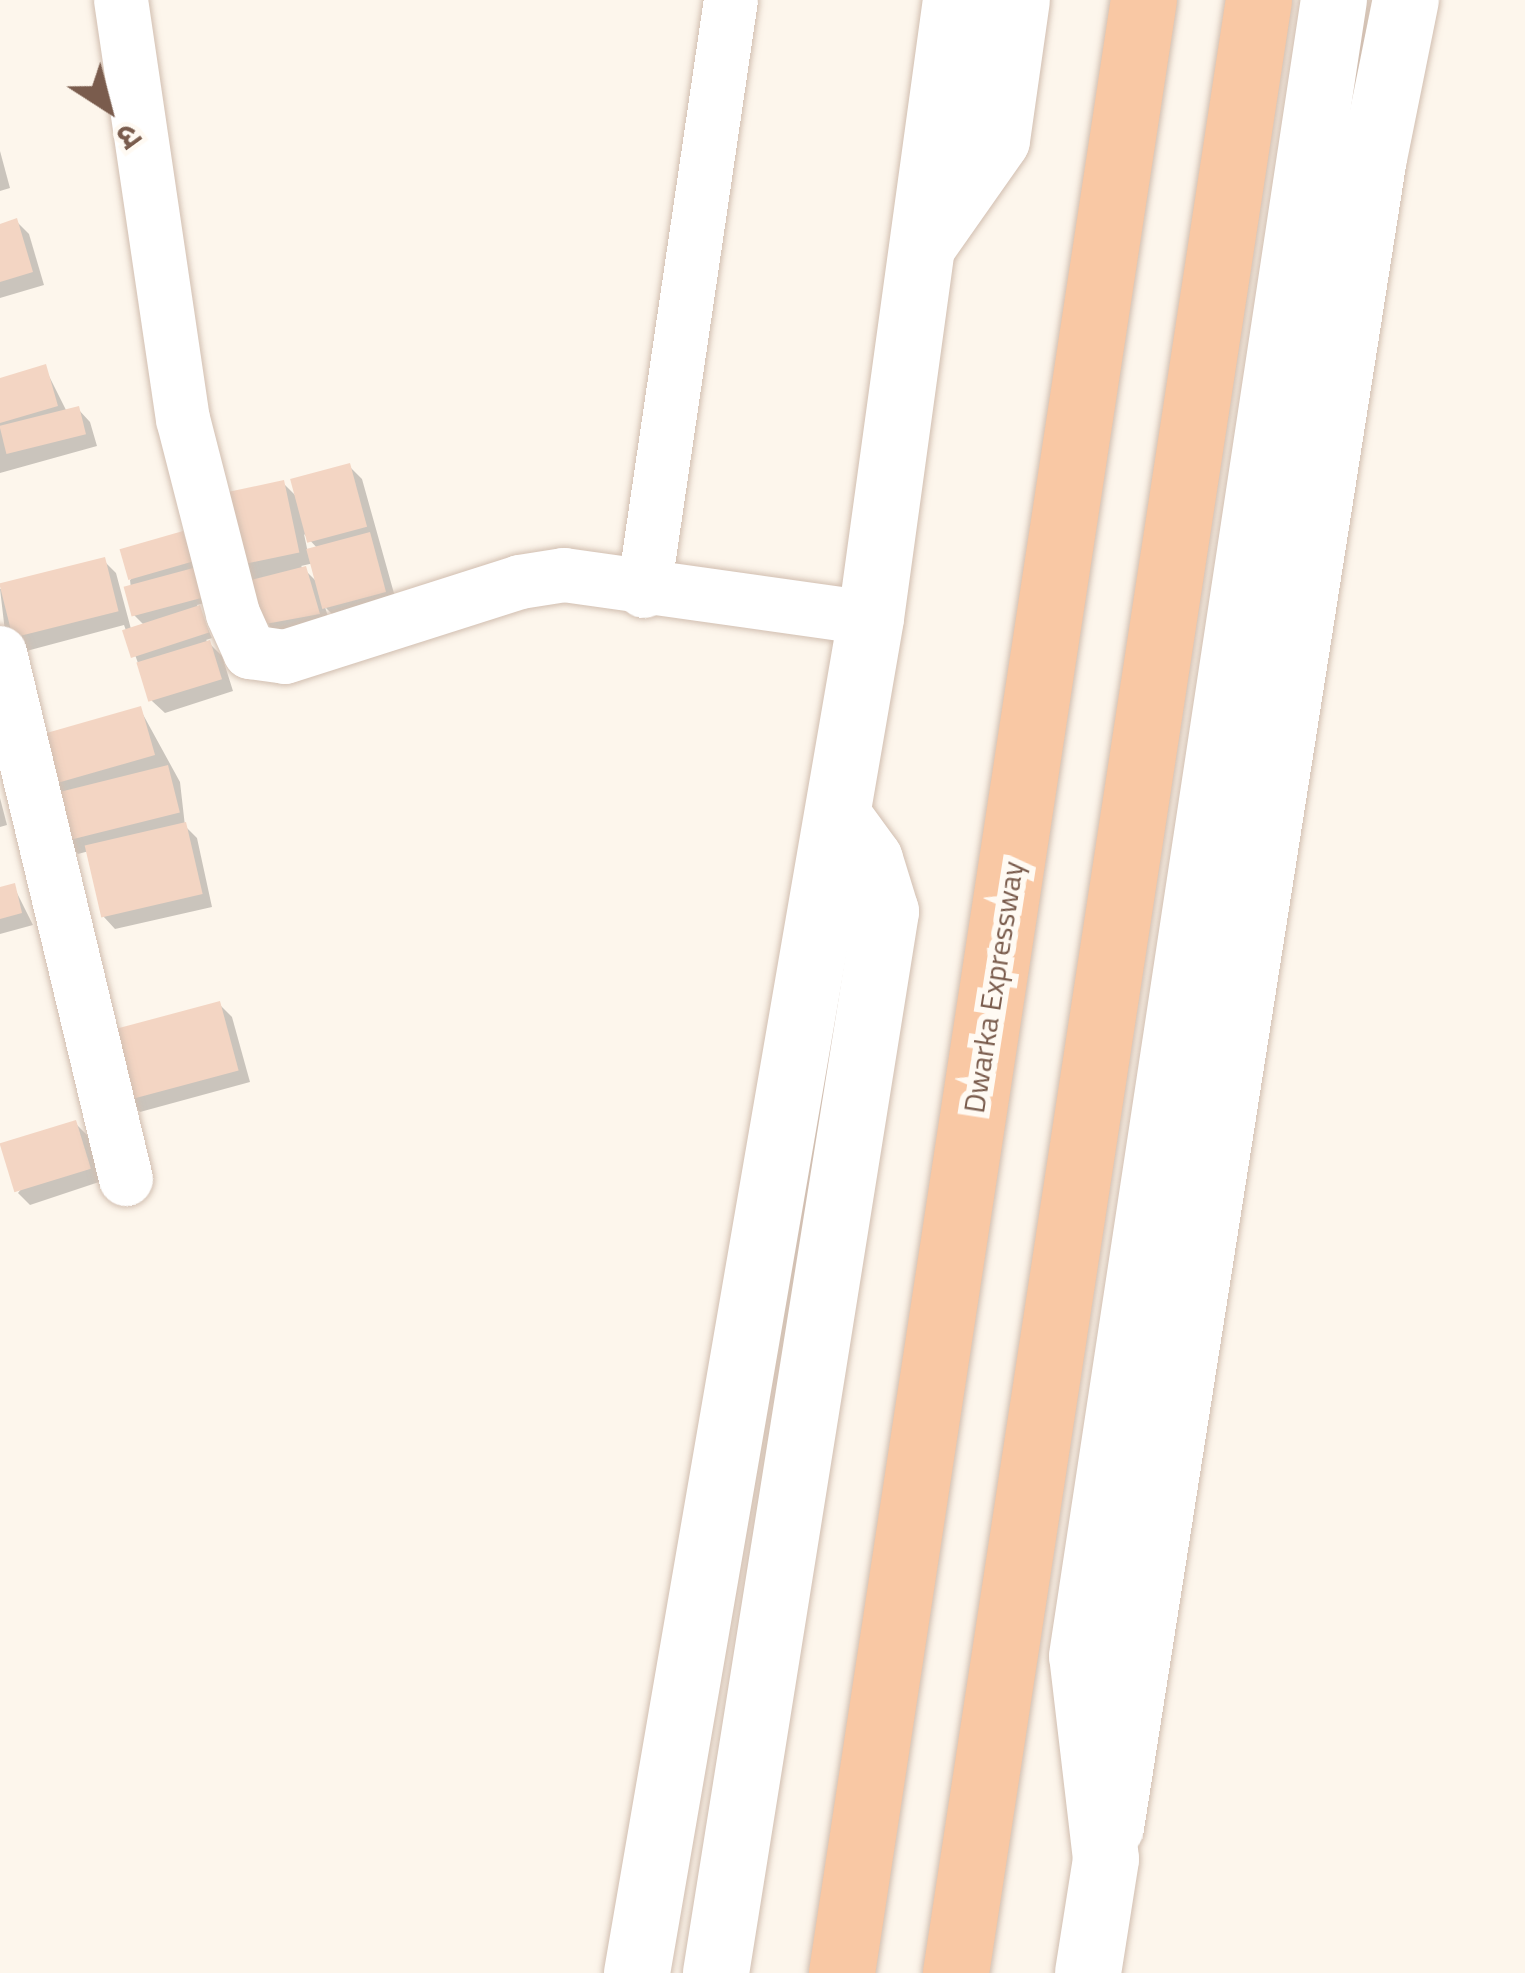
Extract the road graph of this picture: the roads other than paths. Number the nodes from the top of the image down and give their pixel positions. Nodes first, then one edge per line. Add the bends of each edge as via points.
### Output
1 (121, 0) edge
2 (730, 0) edge
3 (956, 0) edge
4 (1017, 0) edge
5 (1144, 0) edge
6 (1259, 0) edge
7 (1334, 0) edge
8 (1406, 0) edge
9 (924, 244) junction
10 (644, 591) junction
11 (871, 618) junction
12 (0, 653) edge
13 (13, 747) edge
14 (838, 816) junction
15 (126, 1179) dead end
16 (1106, 1858) junction
17 (637, 1973) edge
18 (716, 1973) edge
19 (842, 1973) edge
20 (956, 1973) edge
21 (1088, 1973) edge

1 - 10 street via 183,419 250,652 285,657 520,581 596,578
2 - 10 street
3 - 9 street
4 - 9 street via 997,140
5 - 19 highway, Dwarka Expressway
6 - 20 highway
7 - 16 street via 1082,1656
8 - 16 street via 1370,181
9 - 11 street
10 - 11 street
11 - 14 street
12 - 13 street
13 - 15 street
14 - 17 street
14 - 18 street via 870,860 886,912
16 - 21 street

